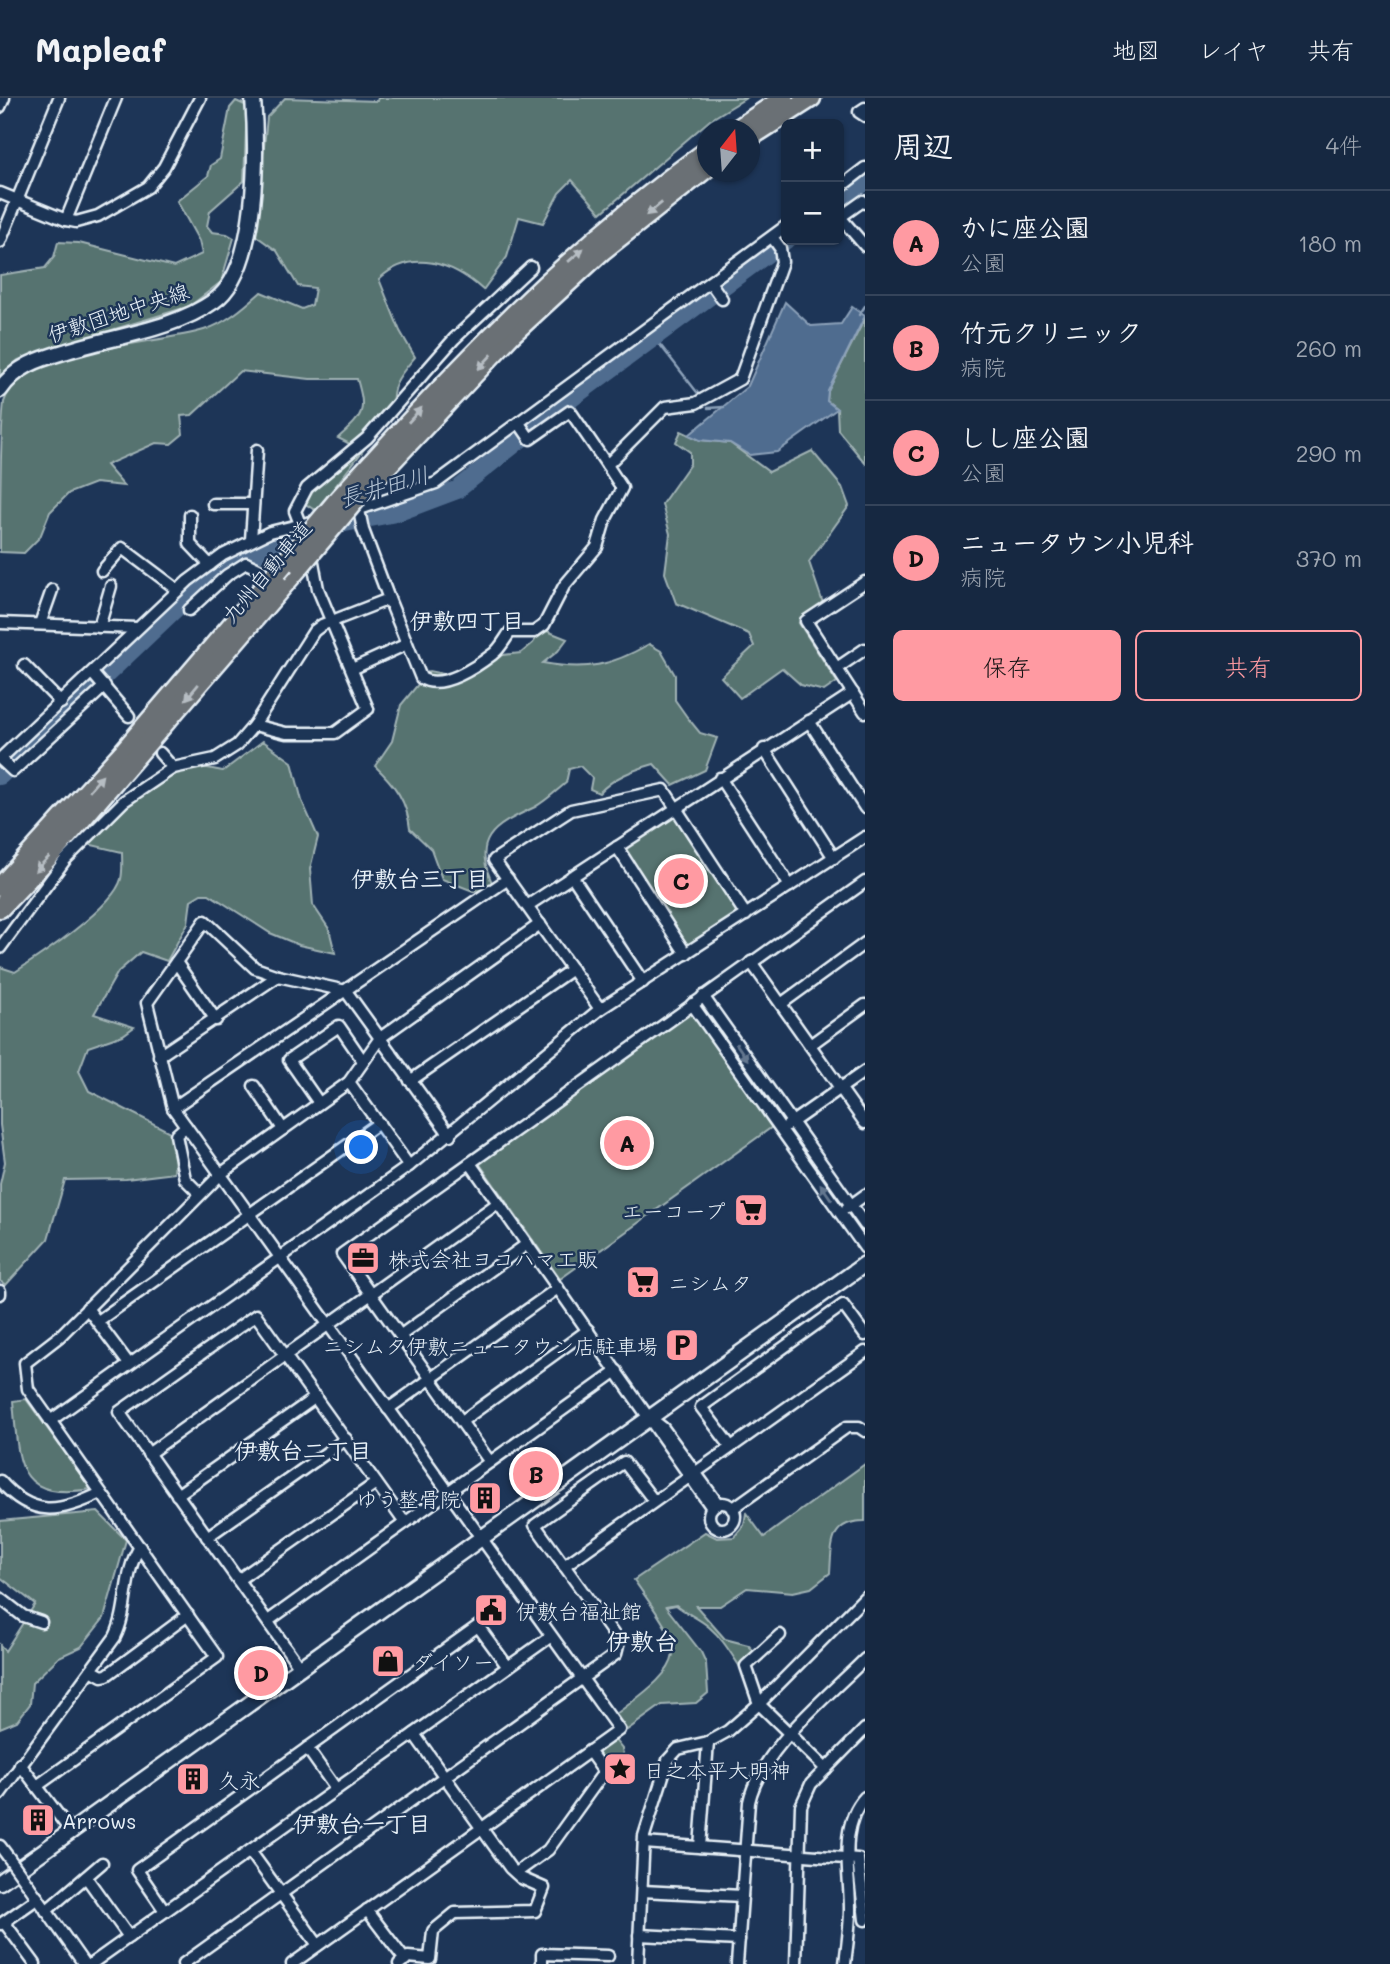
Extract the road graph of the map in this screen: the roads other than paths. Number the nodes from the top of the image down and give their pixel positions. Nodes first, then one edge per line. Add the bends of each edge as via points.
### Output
1 (4, 98) edge
2 (59, 98) edge
3 (116, 98) edge
4 (200, 98) edge
5 (253, 98) edge
6 (784, 98) edge
7 (811, 98) edge
8 (0, 107) edge
9 (865, 108) edge
10 (865, 116) edge
11 (752, 119) edge
12 (760, 131) edge
13 (697, 158) edge
14 (865, 168) edge
15 (697, 176) edge
16 (844, 184) edge
17 (0, 193) edge
18 (17, 200) junction
19 (865, 203) edge
20 (844, 214) edge
21 (66, 220) junction
22 (844, 222) edge
23 (781, 234) edge
24 (0, 242) edge
25 (776, 242) junction
26 (865, 246) edge
27 (531, 267) dead end
28 (710, 282) junction
29 (722, 299) dead end
30 (0, 390) edge
31 (519, 423) junction
32 (257, 450) dead end
33 (607, 465) junction
34 (213, 504) dead end
35 (253, 504) junction
36 (359, 508) junction
37 (190, 515) dead end
38 (300, 524) junction
39 (251, 540) junction
40 (237, 546) junction
41 (246, 563) junction
42 (306, 564) junction
43 (210, 565) junction
44 (102, 571) dead end
45 (269, 571) junction
46 (865, 582) edge
47 (111, 586) dead end
48 (52, 590) dead end
49 (178, 590) junction
50 (389, 599) junction
51 (189, 610) dead end
52 (0, 622) edge
53 (332, 622) junction
54 (40, 624) junction
55 (99, 627) junction
56 (137, 628) junction
57 (407, 644) junction
58 (865, 649) edge
59 (24, 664) dead end
60 (836, 667) junction
61 (352, 669) junction
62 (92, 673) junction
63 (105, 687) junction
64 (853, 693) junction
65 (61, 702) junction
66 (865, 712) edge
67 (129, 716) dead end
68 (809, 721) junction
69 (254, 725) junction
70 (764, 749) junction
71 (160, 752) dead end
72 (0, 759) edge
73 (173, 768) junction
74 (720, 778) junction
75 (676, 808) junction
76 (865, 808) edge
77 (865, 837) edge
78 (617, 846) junction
79 (834, 858) junction
80 (572, 876) junction
81 (508, 879) junction
82 (865, 881) edge
83 (790, 886) junction
84 (0, 887) edge
85 (527, 906) junction
86 (0, 908) edge
87 (746, 915) junction
88 (540, 924) junction
89 (865, 943) edge
90 (0, 948) edge
91 (686, 954) junction
92 (176, 962) junction
93 (751, 962) junction
94 (572, 969) junction
95 (278, 976) junction
96 (642, 982) junction
97 (346, 991) junction
98 (703, 996) junction
99 (692, 1004) junction
100 (780, 1004) junction
101 (865, 1005) edge
102 (600, 1009) junction
103 (216, 1020) junction
104 (380, 1038) junction
105 (810, 1045) junction
106 (159, 1056) junction
107 (363, 1061) junction
108 (865, 1071) edge
109 (410, 1081) junction
110 (349, 1082) junction
111 (254, 1086) dead end
112 (841, 1088) junction
113 (319, 1103) junction
114 (173, 1108) junction
115 (792, 1122) junction
116 (379, 1123) junction
117 (865, 1123) edge
118 (186, 1126) junction
119 (283, 1129) junction
120 (783, 1130) junction
121 (450, 1135) junction
122 (470, 1163) junction
123 (409, 1166) junction
124 (222, 1173) junction
125 (200, 1194) junction
126 (865, 1195) edge
127 (498, 1203) junction
128 (851, 1205) junction
129 (841, 1213) junction
130 (250, 1214) junction
131 (865, 1225) edge
132 (527, 1244) junction
133 (865, 1248) edge
134 (280, 1257) junction
135 (865, 1264) edge
136 (558, 1288) junction
137 (371, 1294) junction
138 (87, 1308) junction
139 (98, 1321) junction
140 (328, 1325) junction
141 (588, 1330) junction
142 (401, 1335) junction
143 (865, 1335) edge
144 (865, 1352) edge
145 (286, 1356) junction
146 (130, 1364) junction
147 (617, 1371) junction
148 (432, 1379) junction
149 (316, 1397) junction
150 (388, 1409) junction
151 (651, 1419) junction
152 (50, 1421) junction
153 (461, 1421) junction
154 (865, 1431) edge
155 (346, 1439) junction
156 (731, 1447) junction
157 (148, 1454) junction
158 (490, 1462) junction
159 (691, 1474) junction
160 (0, 1481) edge
161 (376, 1483) junction
162 (102, 1493) junction
163 (448, 1493) junction
164 (177, 1495) junction
165 (654, 1501) junction
166 (715, 1506) junction
167 (732, 1508) junction
168 (405, 1523) junction
169 (207, 1537) junction
170 (482, 1539) junction
171 (140, 1547) junction
172 (564, 1566) junction
173 (238, 1580) junction
174 (865, 1597) edge
175 (0, 1598) edge
176 (188, 1615) junction
177 (268, 1621) junction
178 (41, 1622) dead end
179 (780, 1635) dead end
180 (550, 1637) junction
181 (865, 1659) edge
182 (508, 1667) junction
183 (302, 1669) junction
184 (92, 1670) junction
185 (582, 1679) junction
186 (759, 1704) junction
187 (865, 1729) edge
188 (414, 1734) junction
189 (791, 1734) junction
190 (708, 1742) junction
191 (307, 1748) junction
192 (589, 1751) junction
193 (20, 1764) junction
194 (826, 1769) junction
195 (445, 1777) junction
196 (37, 1786) junction
197 (336, 1789) junction
198 (0, 1794) edge
199 (865, 1797) edge
200 (482, 1829) junction
201 (72, 1833) junction
202 (644, 1843) junction
203 (0, 1846) edge
204 (701, 1847) junction
205 (746, 1850) junction
206 (250, 1851) junction
207 (798, 1854) junction
208 (847, 1857) junction
209 (102, 1863) dead end
210 (516, 1873) junction
211 (86, 1877) junction
212 (0, 1882) edge
213 (642, 1891) junction
214 (281, 1894) junction
215 (742, 1896) junction
216 (38, 1898) junction
217 (368, 1910) junction
218 (46, 1911) junction
219 (165, 1911) junction
220 (865, 1920) edge
221 (2, 1923) edge
222 (639, 1935) junction
223 (129, 1937) junction
224 (739, 1940) junction
225 (318, 1945) junction
226 (608, 1956) dead end
227 (402, 1962) edge
228 (35, 1964) edge
229 (84, 1964) edge
230 (91, 1964) edge
231 (183, 1964) edge
232 (292, 1964) edge
233 (542, 1964) edge
234 (638, 1964) edge
235 (737, 1964) edge
236 (796, 1964) edge
237 (845, 1964) edge

1 - 8 street
2 - 18 street
3 - 21 street
4 - 21 street via 164,167 148,187 98,216
5 - 30 street, 伊敷団地中央線 via 255,157 246,237 237,271 223,294 176,320 24,365
6 - 11 highway
7 - 12 highway
9 - 10 street via 859,112
45 -> 13 highway, 九州自動車道, bridge via 451,375 536,291
14 - 16 street
15 -> 36 highway, 九州自動車道 via 602,251 520,326
17 - 18 street
18 - 21 street
18 - 24 street
19 - 20 street
22 - 26 street
23 - 25 street
25 - 28 street
25 - 33 street via 782,262 740,379 696,403 665,407
27 - 38 street via 454,340 367,438 307,488 295,510
28 - 29 street
28 - 31 street
31 - 33 street via 530,439 570,411
31 - 36 street via 436,483
32 - 35 street
33 - 57 street via 622,488 618,499 597,547 564,586 544,625 534,632 510,632 495,653 433,683 421,678
34 - 35 street
35 - 39 street
36 - 38 street
36 - 42 highway, 九州自動車道, bridge
36 - 50 street
37 - 43 street via 190,544
38 - 39 street
39 - 40 street
40 - 41 street
40 - 43 street
41 - 45 street
41 - 51 street
42 - 53 street
42 -> 86 highway, 九州自動車道
43 - 49 street
44 - 49 street via 122,548
84 -> 45 highway, 九州自動車道 via 122,753
46 - 60 street via 806,621
47 - 55 street
48 - 54 street
49 - 56 street
50 - 53 street
50 - 57 street
52 - 54 street
53 - 61 street
53 - 69 street via 314,631
54 - 55 street
55 - 56 street
56 - 62 street
57 - 61 street
58 - 60 street
59 - 65 street
60 - 64 street
61 - 69 street via 368,709 342,730 286,733
62 - 63 street
62 - 65 street
63 - 67 street
63 - 72 street via 13,771
64 - 66 street
64 - 68 street
65 - 72 street
68 - 70 street
68 - 76 street
69 - 73 street via 237,745 215,759
70 - 74 street
70 - 79 street
71 - 73 street
73 - 90 street via 110,813 65,860
74 - 75 street
74 - 83 street
75 - 78 street
75 - 81 street via 664,790 571,810 494,860
75 - 87 street
77 - 79 street
78 - 80 street
78 - 91 street
79 - 83 street
80 - 85 street
80 - 96 street
81 - 85 street
81 - 97 street
82 - 93 street
83 - 87 street
85 - 88 street
87 - 91 street
88 - 94 street
88 - 104 street
89 - 100 street
91 - 96 street
92 - 95 street via 205,921 255,968
92 - 103 street
92 - 106 street via 147,1003
93 - 98 street
93 - 100 street
94 - 102 street
94 - 109 street
95 - 97 street
95 - 103 street
96 - 102 street
97 - 104 street
97 - 114 street
98 - 99 street
98 -> 115 street
99 - 120 street
99 - 122 street
100 - 105 street
101 - 105 street
102 - 121 street
103 - 106 street
104 - 107 street
104 - 109 street
105 - 112 street
106 - 114 street
107 - 110 street
107 - 113 street via 339,1026 289,1060
108 - 112 street
109 - 121 street
110 - 113 street
110 - 116 street
111 - 119 street
112 - 115 street
112 - 117 street
113 - 119 street
114 - 118 street
115 - 120 street
115 - 128 street
116 - 123 street
116 - 130 street
118 - 124 street
118 - 125 street via 176,1135 178,1146 185,1179
119 - 124 street
129 -> 120 street
121 - 123 street
122 - 127 street
122 - 137 street via 342,1254
123 - 134 street
124 - 125 street
124 - 130 street
125 - 138 street
126 - 128 street
127 - 132 street
127 - 137 street
128 - 129 street
128 - 131 street
129 - 133 street
130 - 134 street
130 - 139 street
132 - 136 street
132 - 142 street
134 - 140 street
134 - 146 street
135 - 151 street
136 - 141 street
136 - 148 street
137 - 140 street
137 - 142 street
138 - 139 street
138 - 152 street via 25,1363 28,1389
139 - 146 street
140 - 145 street
140 - 150 street
141 - 147 street
141 - 153 street
142 - 148 street
143 - 156 street via 844,1305 701,1407
144 - 156 street
145 - 149 street
145 - 157 street
145 - 157 street via 256,1315 119,1412
146 - 152 street
147 - 151 street
147 - 158 street
148 - 150 street
148 - 153 street
149 - 155 street
149 - 164 street
150 - 163 street
151 - 159 street via 663,1428
151 - 170 street
152 - 162 street
153 - 158 street
154 - 167 street via 847,1427
155 - 161 street
155 - 169 street
156 - 159 street
157 - 164 street
158 - 163 street
159 - 165 street
159 - 166 street
160 - 162 street via 20,1501 37,1508 64,1508
161 - 168 street
161 - 173 street
162 - 171 street
163 - 168 street
163 - 170 street
164 - 169 street
165 - 172 street
165 - 172 street via 624,1462 534,1525
166 - 167 street
166 - 167 street via 709,1514 711,1523 722,1529 733,1522
168 - 177 street
169 - 173 street
170 - 180 street
170 - 183 street
171 - 176 street
171 - 184 street via 134,1556 120,1627
172 - 185 street via 620,1645 616,1654
173 - 177 street
174 - 186 street
175 - 178 street via 23,1616
176 - 184 street via 107,1675
176 - 196 street via 217,1657
177 - 183 street
179 - 186 street via 746,1666
180 - 182 street
180 - 185 street
181 - 189 street
182 - 188 street
182 - 191 street via 478,1626
183 - 201 street
184 - 193 street
185 - 192 street via 619,1730
185 - 195 street
186 - 189 street
186 - 190 street
187 - 194 street
188 - 195 street
188 - 197 street
189 - 194 street
189 - 205 street via 755,1779
190 - 202 street via 672,1753
190 - 204 street
191 - 197 street
191 - 219 street via 138,1870
192 - 200 street
192 - 210 street via 604,1772 548,1850
193 - 196 street
193 - 198 street
194 - 207 street via 805,1793 801,1805
195 - 200 street
195 - 214 street
196 - 201 street
197 - 206 street
199 - 208 street via 853,1812
200 - 210 street
200 - 217 street
201 - 212 street
202 - 204 street
202 - 213 street
203 - 216 street, bridge
204 - 205 street
205 - 207 street
205 - 215 street
206 - 214 street
206 - 219 street
207 - 208 street
207 - 236 street
208 - 220 street via 858,1859
208 - 237 street via 850,1910
209 - 211 street
210 - 227 street via 544,1888 535,1911 455,1913 433,1931 430,1959 408,1957
211 - 218 street
211 - 223 street
213 - 215 street
213 - 222 street
214 - 225 street
214 - 231 street
215 - 224 street
216 - 218 street
216 - 221 street
217 - 225 street
217 - 227 street
218 - 229 street
219 - 223 street
221 - 228 street
222 - 224 street
222 - 234 street
223 - 230 street
224 - 235 street
225 - 232 street
226 - 233 street via 542,1954

